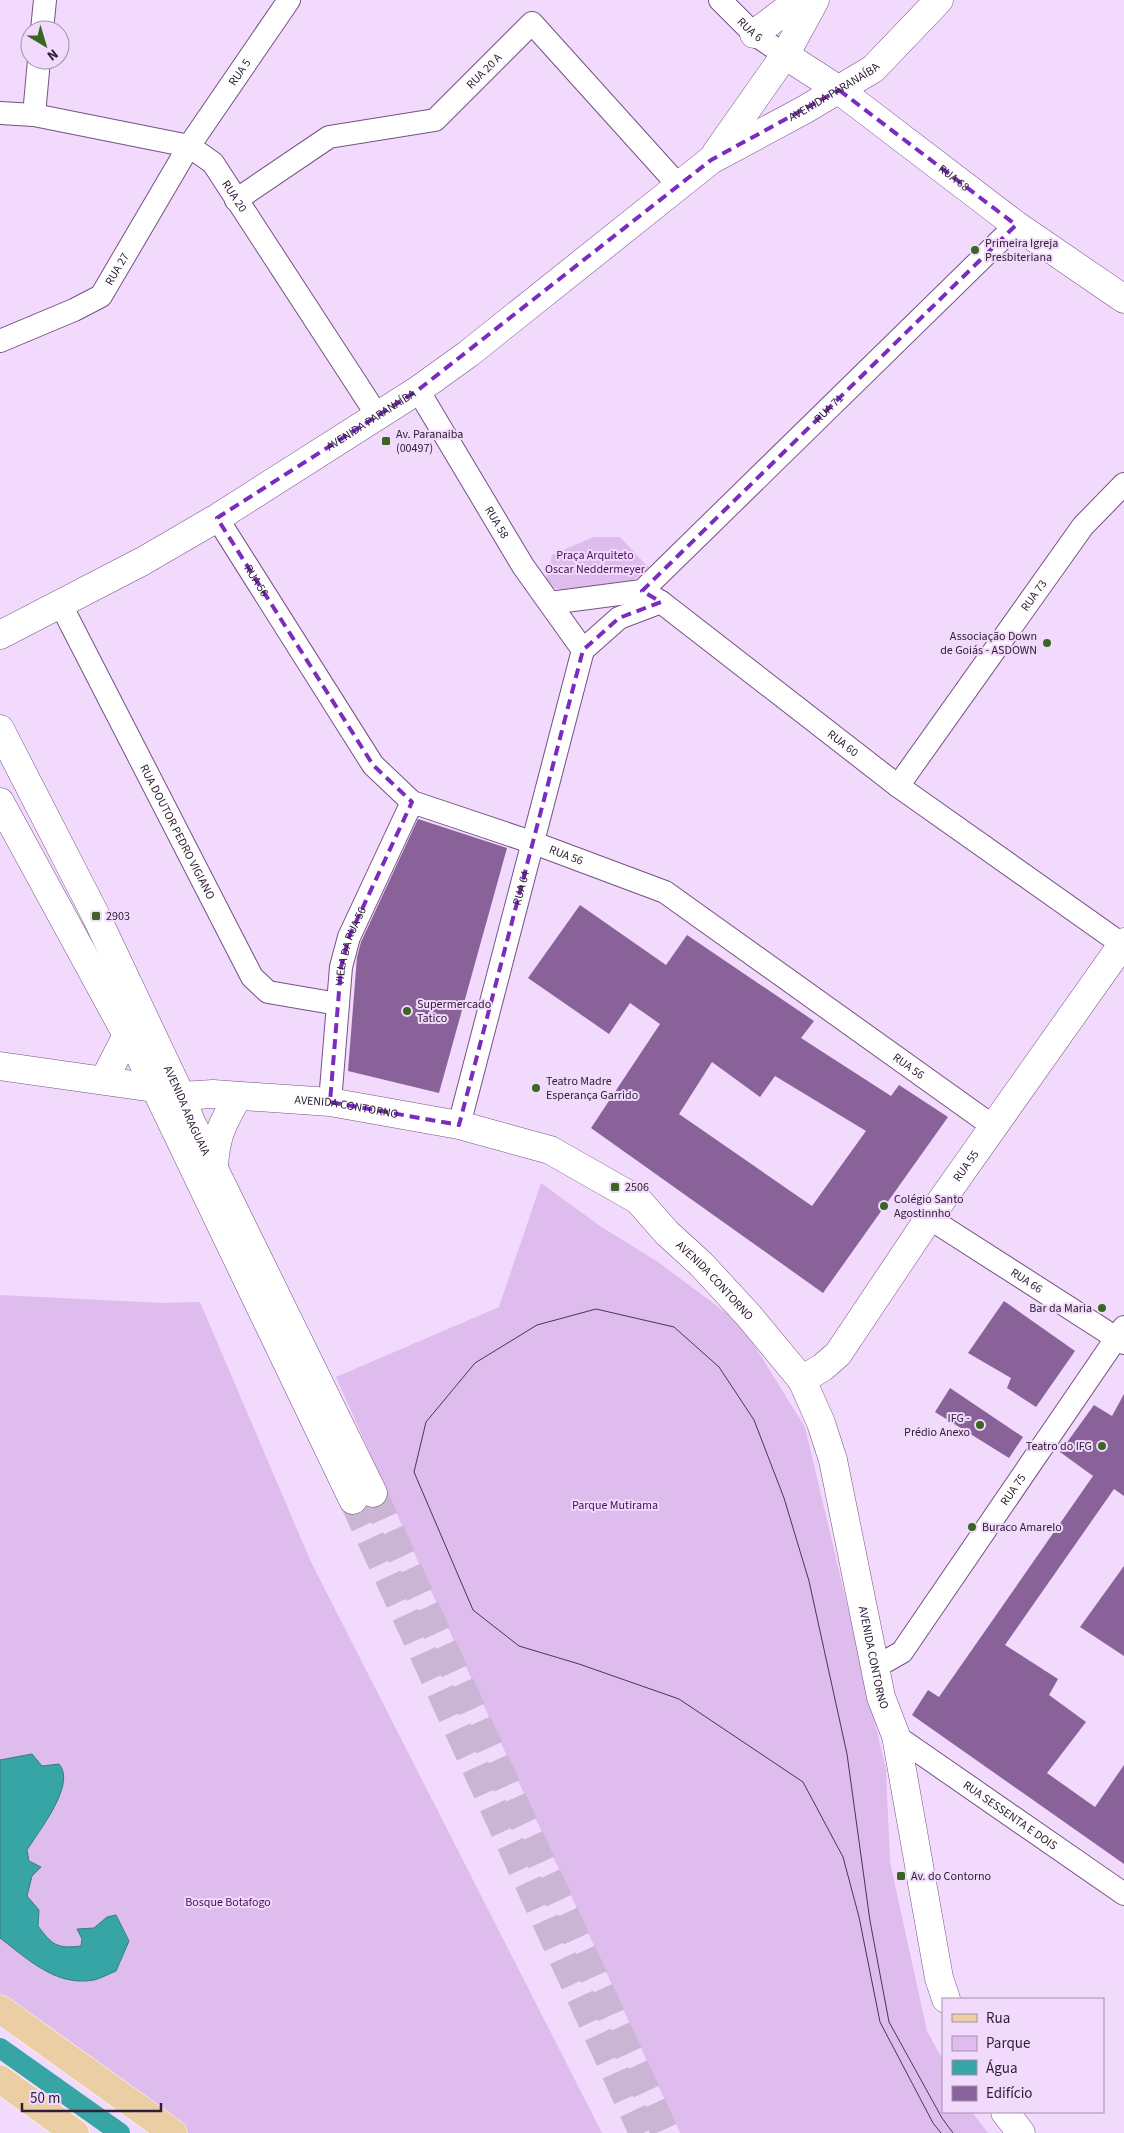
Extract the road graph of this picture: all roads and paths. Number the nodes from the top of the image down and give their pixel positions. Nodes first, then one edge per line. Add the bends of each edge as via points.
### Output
1 (45, 0) edge
2 (290, 0) edge
3 (720, 0) edge
4 (799, 0) edge
5 (815, 0) edge
6 (939, 0) edge
7 (43, 20) edge
8 (754, 34) junction
9 (785, 55) junction
10 (38, 70) edge
11 (838, 90) junction
12 (0, 113) edge
13 (34, 115) junction
14 (189, 146) junction
15 (711, 160) junction
16 (679, 186) junction
17 (236, 200) junction
18 (1016, 224) junction
19 (1124, 299) edge
20 (0, 341) edge
21 (418, 390) junction
22 (378, 415) junction
23 (1124, 484) edge
24 (217, 518) junction
25 (642, 592) junction
26 (661, 602) junction
27 (550, 603) junction
28 (61, 605) junction
29 (0, 635) edge
30 (583, 650) junction
31 (0, 729) edge
32 (898, 786) junction
33 (0, 802) edge
34 (412, 802) junction
35 (534, 843) junction
36 (1123, 944) edge
37 (338, 1004) junction
38 (127, 1035) junction
39 (0, 1066) edge
40 (104, 1080) junction
41 (154, 1088) junction
42 (181, 1096) junction
43 (238, 1096) junction
44 (330, 1102) junction
45 (459, 1125) junction
46 (994, 1127) junction
47 (214, 1166) junction
48 (929, 1218) junction
49 (1121, 1336) edge
50 (802, 1380) junction
51 (874, 1668) junction
52 (896, 1736) junction
53 (1124, 1894) edge
54 (946, 1998) edge
55 (0, 2009) edge
56 (0, 2079) edge
57 (1006, 2113) edge
58 (75, 2133) edge
59 (173, 2133) edge
60 (1022, 2133) edge

1 - 7 street
2 - 14 street, RUA 5
3 - 8 street, RUA 6
4 - 8 main road
5 - 9 main road, AVENIDA PARANAÍBA
6 - 11 main road, AVENIDA PARANAÍBA via 873,69
8 - 9 street, RUA 6
9 - 11 main road, RUA 68
9 - 15 main road, AVENIDA PARANAÍBA
10 - 13 street
11 - 15 main road, AVENIDA PARANAÍBA
11 - 18 main road, RUA 68
12 - 13 street, RUA 20
13 - 14 street, RUA 20
14 - 17 street, RUA 20 via 213,164
14 - 20 street, RUA 27 via 102,296
15 - 16 main road, AVENIDA PARANAÍBA
16 - 17 street, RUA 20 A via 532,23 435,120 329,137
16 - 21 main road, AVENIDA PARANAÍBA
17 - 22 street, RUA 20
18 - 19 main road, RUA 68
18 - 25 street, RUA 71
21 - 22 main road, AVENIDA PARANAÍBA
21 - 27 street, RUA 58 via 523,566
22 - 24 main road, AVENIDA PARANAÍBA
23 - 32 street, RUA 73 via 1083,526
24 - 28 main road, AVENIDA PARANAÍBA
24 - 34 street, RUA 56 via 373,765
25 - 26 street, RUA 60
25 - 27 street
26 - 30 street via 618,618
26 - 32 street, RUA 60
27 - 30 street, RUA 58
28 - 29 main road, AVENIDA PARANAÍBA
28 - 37 street, RUA DOUTOR PEDRO VIGIANO via 252,977 268,992
30 - 35 street, RUA 64
31 - 42 main road, AVENIDA ARAGUAIA via 96,916
32 - 36 street, RUA 60
33 - 38 main road, AVENIDA ARAGUAIA
34 - 35 street, RUA 56
34 - 37 street, VIELA DA RUA 56 via 349,937 341,967
35 - 45 street, RUA 64
35 - 46 street, RUA 56 via 665,892
36 - 46 main road, RUA 55
37 - 44 street, VIELA DA RUA 56
38 - 40 main road
38 - 41 main road, AVENIDA ARAGUAIA
39 - 40 main road, AVENIDA CONTORNO
40 - 41 main road, AVENIDA CONTORNO
41 - 42 main road, AVENIDA CONTORNO
41 - 47 main road, AVENIDA ARAGUAIA via 363,1497
42 - 43 main road, AVENIDA CONTORNO
42 - 47 main road, AVENIDA ARAGUAIA
43 - 44 main road, AVENIDA CONTORNO
43 - 47 main road via 215,1142
44 - 45 main road, AVENIDA CONTORNO
45 - 50 main road, AVENIDA CONTORNO via 550,1150 638,1200 743,1309
46 - 48 main road, RUA 55
48 - 49 street, RUA 66
48 - 50 main road, RUA 55 via 838,1354
49 - 51 street, RUA 75 via 902,1652
50 - 51 main road, AVENIDA CONTORNO via 834,1460
51 - 52 main road, AVENIDA CONTORNO
52 - 53 street, RUA SESSENTA E DOIS
52 - 54 main road, AVENIDA CONTORNO via 938,1978
55 - 59 main road
56 - 58 main road
57 - 60 main road

